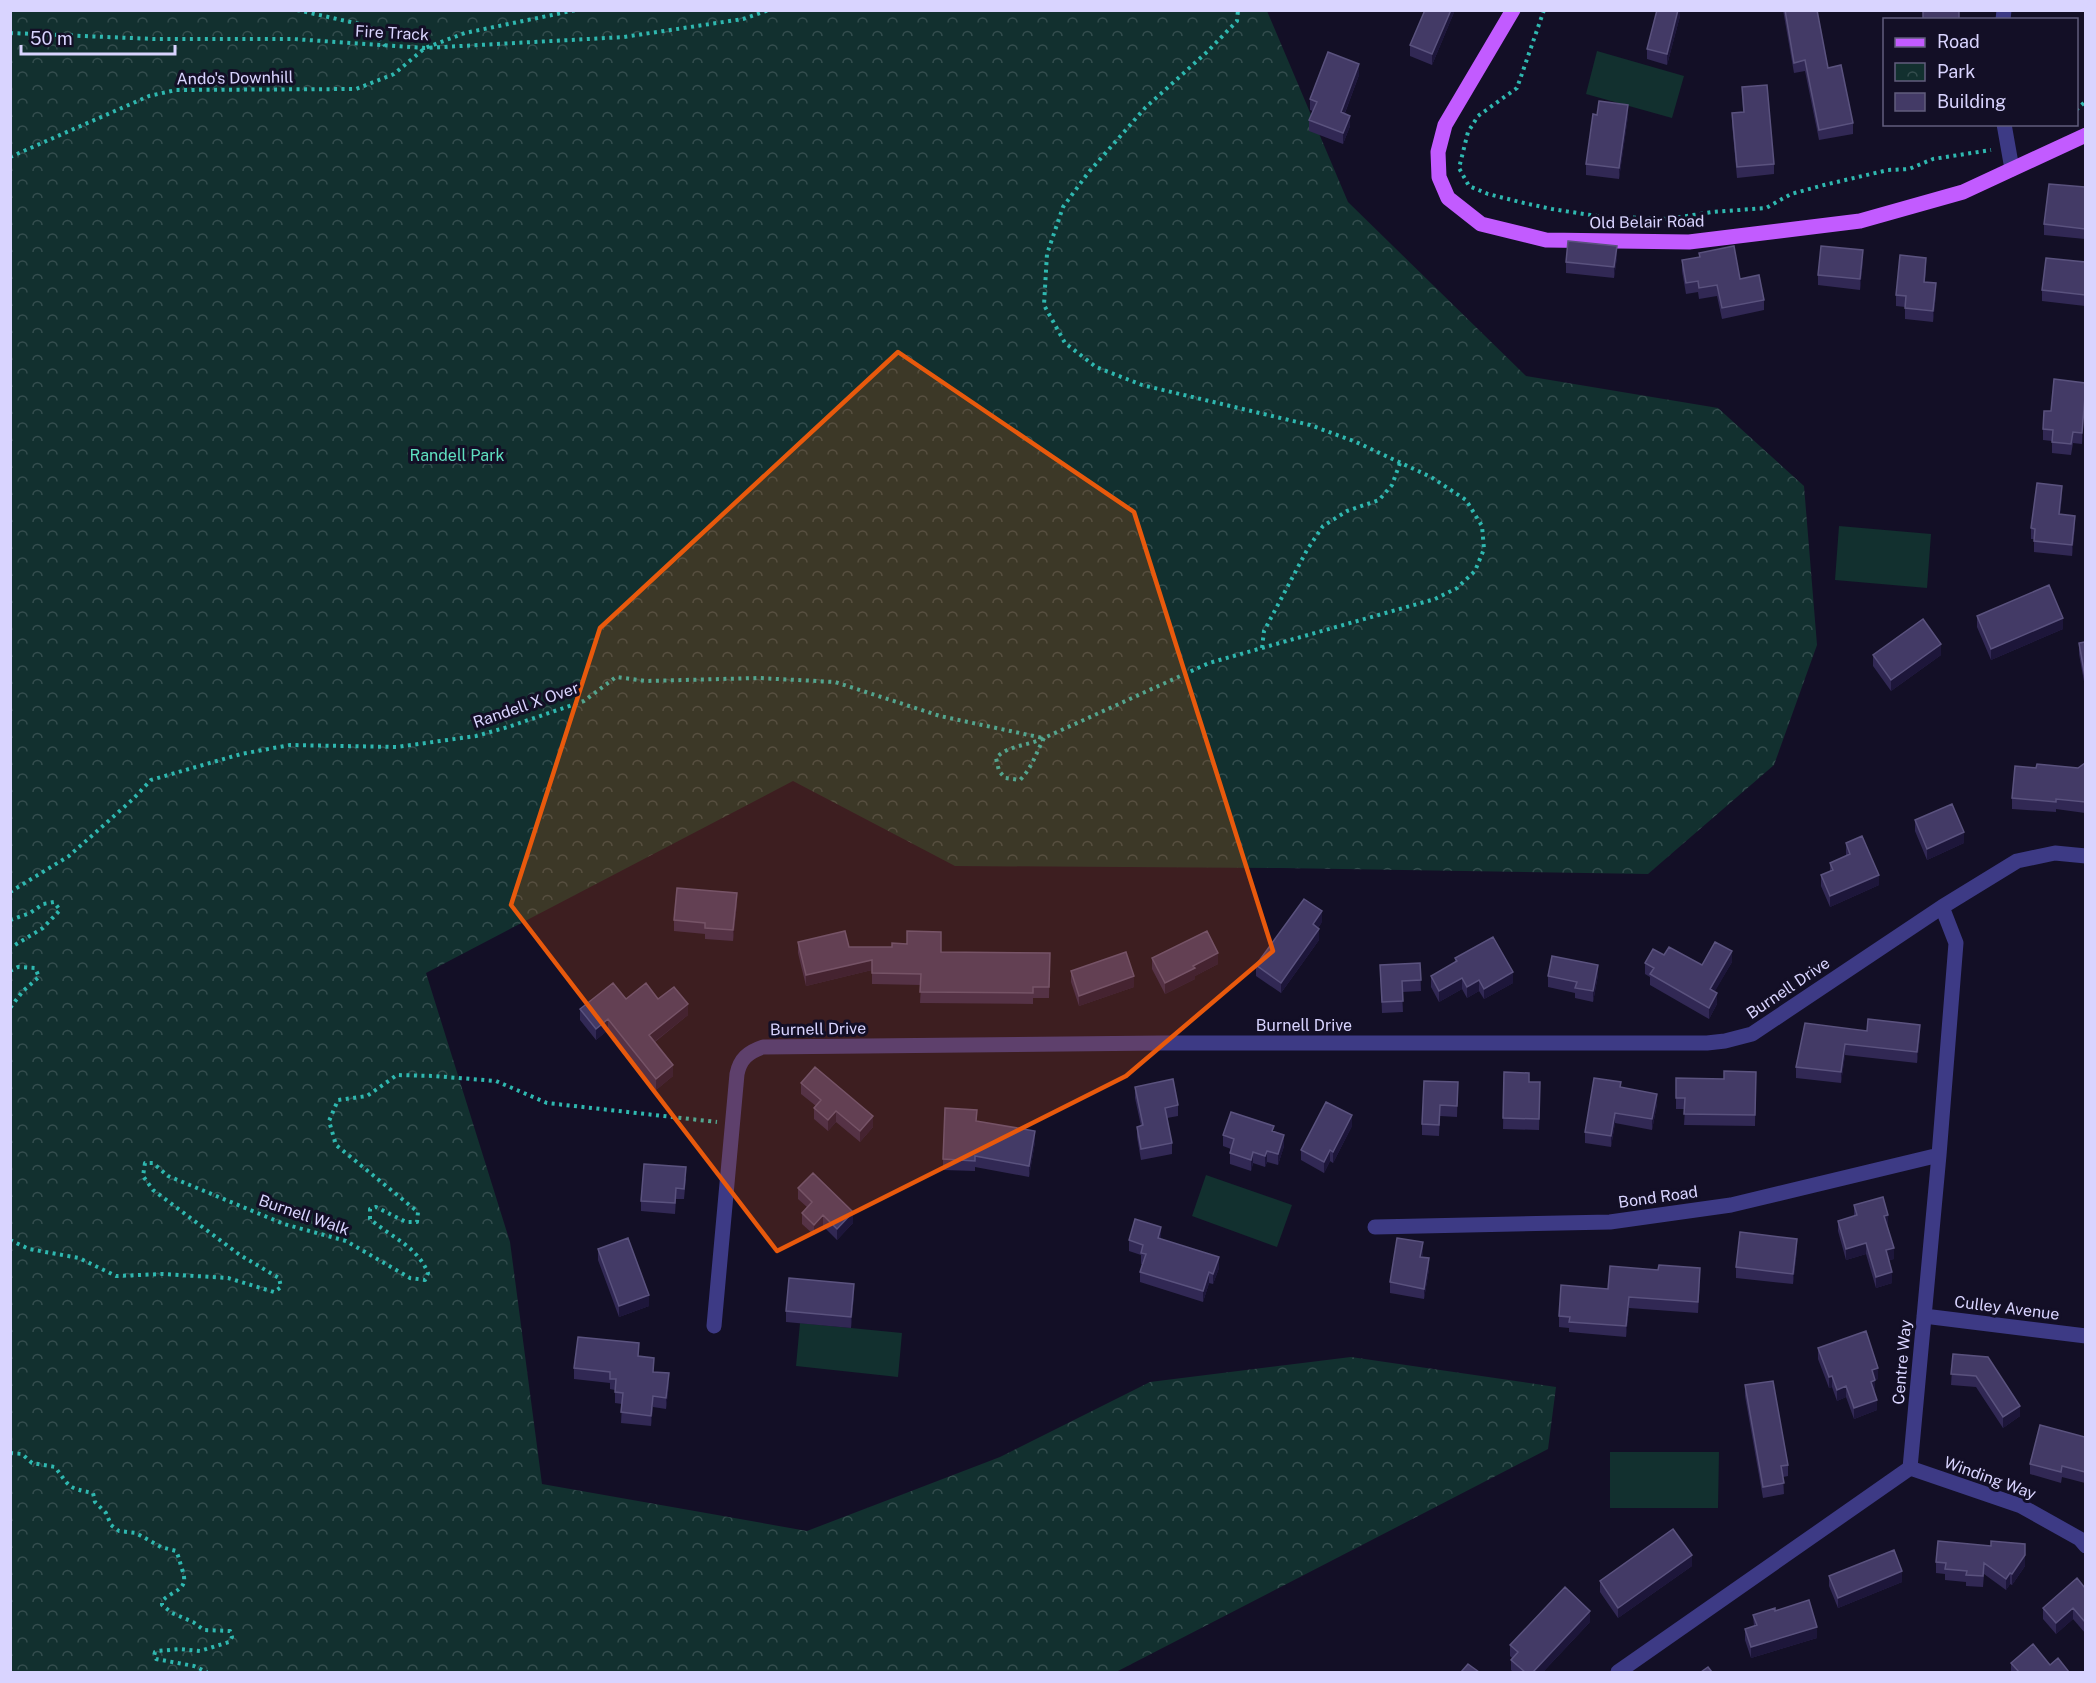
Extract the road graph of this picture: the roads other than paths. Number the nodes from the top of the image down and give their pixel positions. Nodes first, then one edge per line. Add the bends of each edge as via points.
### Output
1 (1513, 10) edge
2 (2004, 126) edge
3 (2085, 135) edge
4 (2013, 169) junction
5 (2085, 855) edge
6 (1942, 907) junction
7 (1939, 1155) junction
8 (1375, 1227) dead end
9 (1924, 1316) junction
10 (714, 1326) dead end
11 (2085, 1336) edge
12 (1910, 1468) junction
13 (2085, 1546) edge
14 (1618, 1672) edge

1 - 4 main road, Old Belair Road via 1445,125 1438,152 1439,177 1448,198 1481,224 1546,240 1689,242 1860,221 1963,192
2 - 4 street
3 - 4 main road, Old Belair Road
5 - 6 street, Burnell Drive via 2055,853 2017,861
6 - 7 street, Centre Way via 1956,943
6 - 10 street, Burnell Drive via 1752,1034 1725,1041 763,1047 740,1062 737,1074
7 - 8 street, Bond Road via 1731,1205 1610,1222
7 - 9 street, Centre Way
9 - 11 street, Culley Avenue
9 - 12 street, Centre Way
12 - 13 street, Winding Way via 2021,1506 2080,1539
12 - 14 street

